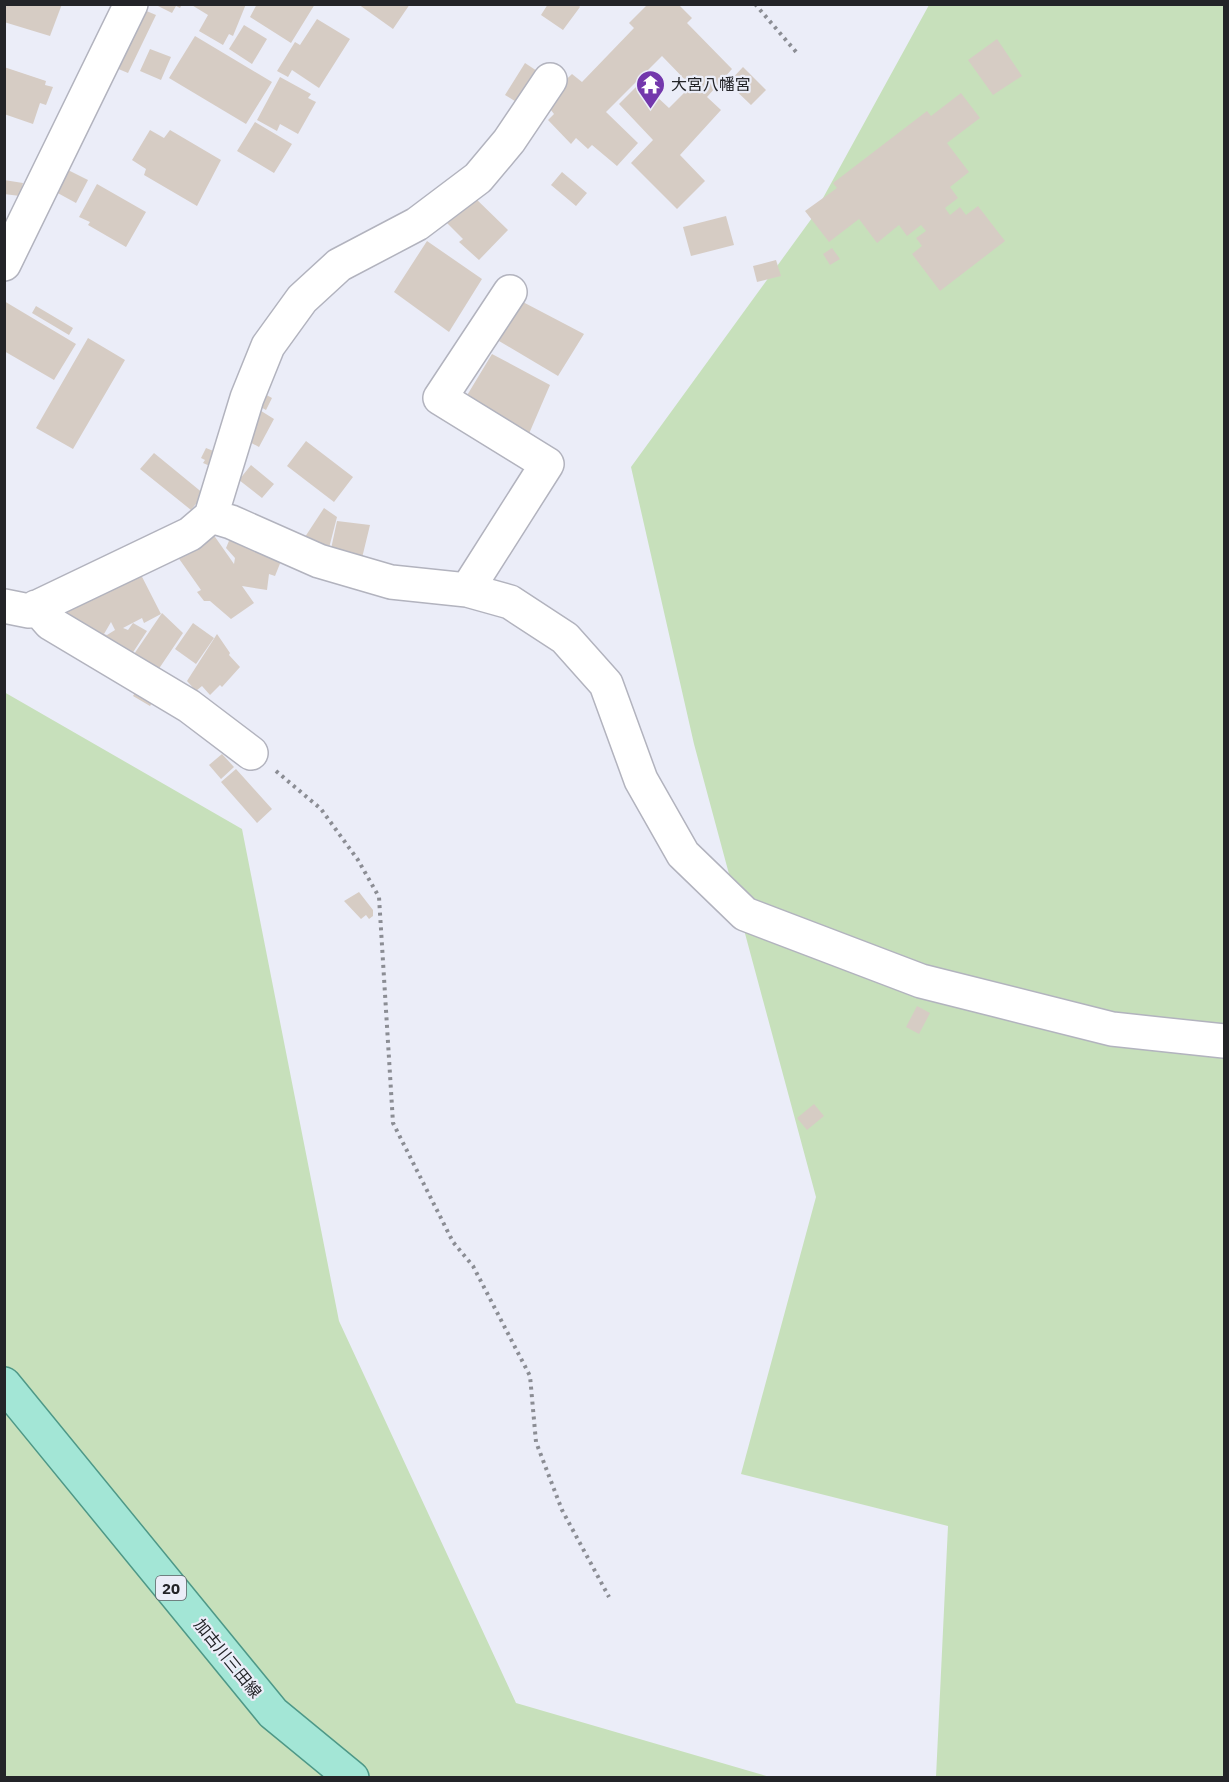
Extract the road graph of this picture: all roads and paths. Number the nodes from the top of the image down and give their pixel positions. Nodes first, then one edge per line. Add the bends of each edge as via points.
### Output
1 (131, 4) edge
2 (755, 4) edge
3 (797, 53) dead end
4 (550, 80) dead end
5 (4, 264) edge
6 (510, 292) dead end
7 (211, 516) junction
8 (467, 590) junction
9 (20, 607) edge
10 (251, 753) joint
11 (1224, 1041) edge
12 (4, 1384) edge
13 (609, 1597) dead end
14 (352, 1778) edge

1 - 5 street
2 - 3 path
4 - 7 street via 509,141 478,178 417,224 339,265 302,299 268,346 247,398
6 - 8 street via 440,398 547,464
7 - 8 street via 318,561 391,582
7 - 9 street via 189,534
8 - 11 street via 510,602 565,638 606,684 641,780 683,854 745,914 921,981 1112,1029
9 - 10 street via 189,706
10 - 13 path via 321,809 379,897 393,1123 453,1242 474,1266 530,1376 536,1442 562,1509
12 - 14 main road, 加古川三田線 / 20 via 273,1713

